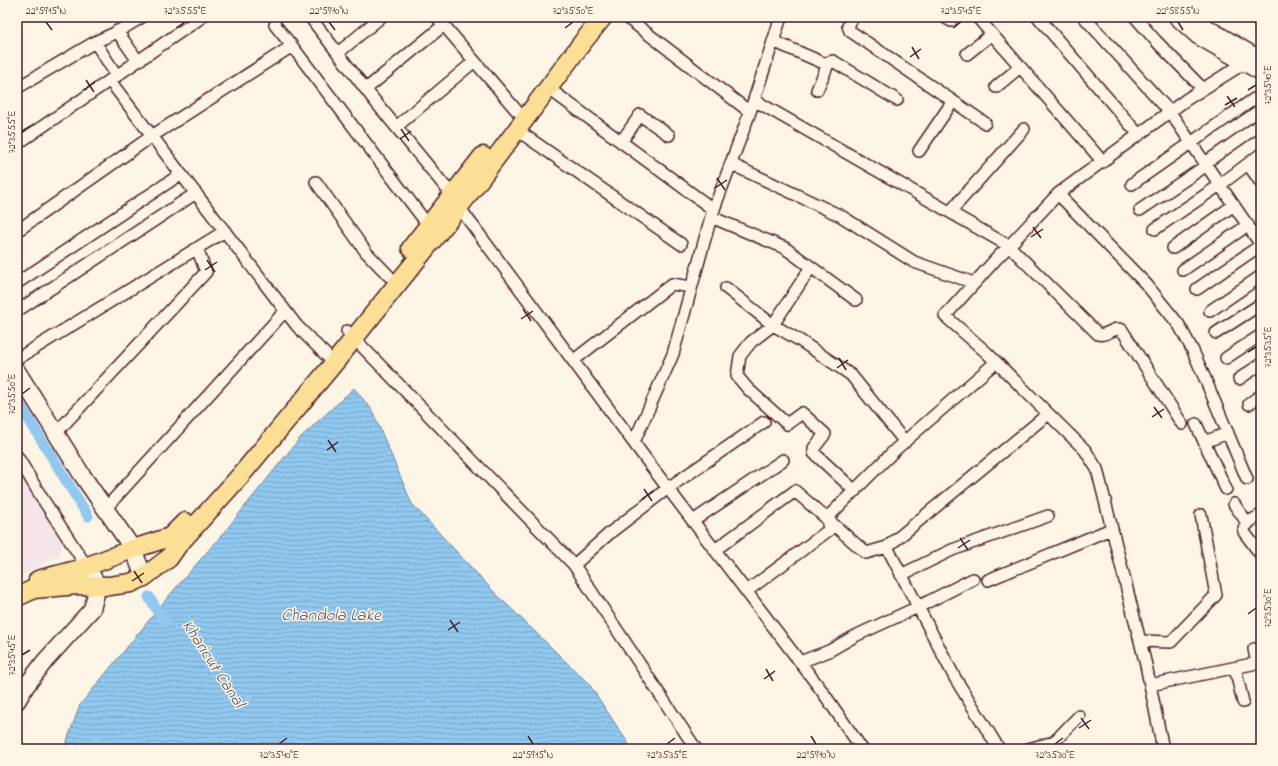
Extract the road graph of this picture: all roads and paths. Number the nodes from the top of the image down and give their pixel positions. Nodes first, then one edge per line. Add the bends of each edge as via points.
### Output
1 (142, 17) edge
2 (202, 17) edge
3 (310, 17) edge
4 (381, 17) edge
5 (437, 17) edge
6 (591, 17) edge
7 (604, 17) edge
8 (626, 17) edge
9 (781, 17) edge
10 (853, 17) edge
11 (977, 17) edge
12 (1038, 17) edge
13 (1135, 17) edge
14 (1177, 17) edge
15 (1194, 17) edge
16 (1256, 17) edge
17 (1088, 18) edge
18 (127, 21) edge
19 (1261, 24) edge
20 (275, 25) dead end
21 (439, 29) dead end
22 (117, 31) junction
23 (992, 34) junction
24 (773, 41) junction
25 (95, 42) junction
26 (292, 46) junction
27 (338, 54) junction
28 (967, 54) dead end
29 (1255, 58) edge
30 (138, 61) junction
31 (470, 65) dead end
32 (828, 65) junction
33 (1020, 67) junction
34 (1261, 72) edge
35 (113, 78) junction
36 (996, 87) dead end
37 (17, 88) edge
38 (548, 88) junction
39 (366, 89) junction
40 (1203, 89) junction
41 (817, 90) dead end
42 (1254, 99) dead end
43 (754, 100) junction
44 (898, 100) dead end
45 (953, 101) junction
46 (518, 111) junction
47 (750, 112) junction
48 (1170, 112) junction
49 (986, 123) dead end
50 (1261, 124) edge
51 (396, 127) junction
52 (1024, 129) dead end
53 (516, 130) junction
54 (670, 135) dead end
55 (1139, 135) junction
56 (152, 136) junction
57 (621, 142) junction
58 (1191, 143) junction
59 (17, 144) edge
60 (919, 151) dead end
61 (1261, 154) edge
62 (1103, 162) junction
63 (731, 164) junction
64 (1206, 164) junction
65 (1248, 164) junction
66 (181, 174) junction
67 (316, 182) dead end
68 (1261, 183) edge
69 (1132, 184) dead end
70 (1220, 185) junction
71 (196, 193) junction
72 (1058, 194) junction
73 (456, 201) junction
74 (1234, 205) junction
75 (1140, 210) dead end
76 (950, 212) junction
77 (712, 213) junction
78 (428, 225) junction
79 (1248, 225) junction
80 (1155, 230) dead end
81 (17, 231) edge
82 (225, 231) junction
83 (681, 244) dead end
84 (1261, 245) edge
85 (1010, 246) junction
86 (197, 248) junction
87 (1172, 248) dead end
88 (811, 267) junction
89 (1184, 270) dead end
90 (389, 276) junction
91 (1261, 276) edge
92 (974, 282) junction
93 (17, 283) edge
94 (691, 287) junction
95 (726, 288) dead end
96 (1197, 289) dead end
97 (856, 300) dead end
98 (1261, 304) edge
99 (17, 310) edge
100 (285, 311) junction
101 (1210, 311) dead end
102 (773, 325) junction
103 (1216, 333) dead end
104 (351, 334) junction
105 (1261, 335) edge
106 (327, 356) junction
107 (1226, 358) dead end
108 (17, 359) edge
109 (574, 360) junction
110 (996, 362) junction
111 (1261, 364) edge
112 (17, 371) edge
113 (1239, 379) dead end
114 (1261, 395) edge
115 (1249, 404) dead end
116 (1048, 414) junction
117 (764, 422) dead end
118 (1182, 424) dead end
119 (1196, 424) dead end
120 (56, 433) junction
121 (1228, 434) junction
122 (634, 442) junction
123 (905, 442) junction
124 (1204, 442) junction
125 (17, 456) edge
126 (783, 460) dead end
127 (1247, 479) dead end
128 (668, 488) junction
129 (1226, 489) dead end
130 (855, 490) junction
131 (1234, 504) dead end
132 (105, 509) junction
133 (1201, 515) dead end
134 (1261, 515) edge
135 (1048, 516) dead end
136 (827, 518) junction
137 (693, 521) junction
138 (1248, 524) junction
139 (1111, 529) junction
140 (887, 548) junction
141 (133, 549) junction
142 (715, 550) junction
143 (1261, 555) edge
144 (574, 565) junction
145 (86, 567) junction
146 (901, 575) junction
147 (144, 577) junction
148 (973, 579) dead end
149 (988, 580) dead end
150 (98, 586) junction
151 (17, 589) edge
152 (747, 592) junction
153 (17, 597) edge
154 (918, 607) junction
155 (1140, 641) junction
156 (1254, 649) dead end
157 (800, 662) junction
158 (1259, 666) edge
159 (1235, 668) junction
160 (1150, 685) junction
161 (17, 701) edge
162 (1243, 702) dead end
163 (1079, 716) dead end
164 (696, 749) edge
165 (862, 749) edge
166 (999, 749) edge
167 (1028, 749) edge
168 (1163, 749) edge

1 - 18 street
2 - 30 street
3 - 27 street
4 - 27 street
5 - 46 street
6 - 46 main road
7 - 38 main road
8 - 47 street
9 - 24 street
10 - 45 street via 848,26 850,32
11 - 23 street
12 - 55 street
13 - 40 street
14 - 29 street via 1198,36
15 - 29 street via 1202,25
16 - 19 street
17 - 48 street
18 - 22 street
20 - 26 street
21 - 39 street
22 - 25 street
22 - 30 street
23 - 28 street
23 - 33 street
24 - 32 street
24 - 43 street
25 - 35 street
25 - 37 street
26 - 56 street
26 - 78 street
27 - 39 street
29 - 34 street
29 - 40 street
30 - 35 street
31 - 51 street
32 - 41 street
32 - 44 street via 833,61
33 - 36 street
33 - 62 street
35 - 56 street
35 - 59 street
38 - 53 main road
38 - 57 street
39 - 51 street
40 - 48 street
42 - 58 street
43 - 47 street
43 - 76 street
45 - 49 street
45 - 60 street
46 - 73 main road
47 - 63 street
48 - 55 street
48 - 58 street
50 - 64 street
51 - 73 street
52 - 76 street
53 - 73 main road
53 - 83 street
54 - 57 street via 640,115
55 - 62 street
56 - 66 street
56 - 81 street
57 - 77 street
58 - 64 street
58 - 69 street
61 - 65 street
62 - 72 street
63 - 77 street
63 - 92 street via 841,216 914,262
64 - 70 street
64 - 75 street
65 - 68 street
65 - 70 street
66 - 71 street
66 - 93 street
67 - 90 street via 366,252
70 - 74 street
70 - 80 street
71 - 82 street
71 - 99 street
72 - 85 street
72 - 121 street via 1146,284 1173,316 1193,351
73 - 78 main road
73 - 104 main road
73 - 109 street
74 - 79 street
74 - 87 street
76 - 85 street
77 - 88 street via 785,248
77 - 94 street
78 - 90 main road
79 - 84 street
79 - 89 street
82 - 86 street
82 - 100 street
84 - 96 street
85 - 92 street
85 - 118 street via 1098,334 1104,335 1114,329 1122,330
86 - 108 street
86 - 120 street via 206,272
88 - 97 street
88 - 102 street
90 - 104 main road
91 - 101 street
92 - 110 street via 945,316
94 - 109 street via 672,284
94 - 122 street via 673,354
95 - 102 street
98 - 103 street
100 - 106 street
100 - 132 street
102 - 123 street via 851,375
102 - 130 street via 751,342 740,356 737,376 787,424 802,414 826,434 814,448 814,453
104 - 106 main road
104 - 144 street
104 - 147 main road via 241,475 169,558
105 - 107 street
106 - 141 main road via 197,511 170,537
109 - 122 street
110 - 116 street
110 - 123 street
111 - 113 street
112 - 120 street
114 - 115 street
116 - 139 street via 1085,450 1096,469
116 - 140 street
117 - 128 street
119 - 124 street
120 - 132 street
121 - 124 street
121 - 127 street
122 - 128 street
123 - 130 street
124 - 129 street
125 - 145 street
126 - 137 street
128 - 137 street
128 - 144 street via 611,532
130 - 136 street
131 - 138 street
132 - 141 street
133 - 155 street via 1216,595 1171,642
134 - 138 street
135 - 146 street via 952,550
136 - 140 street via 866,553
136 - 142 street via 795,491
136 - 152 street via 829,530
137 - 142 street
138 - 143 street via 1244,527 1244,532
139 - 149 street
139 - 155 street
140 - 146 street
141 - 145 main road
141 - 147 street
142 - 152 street
144 - 164 street
145 - 150 street
145 - 151 main road via 30,582
146 - 154 street
147 - 150 main road via 131,583
148 - 154 street
150 - 153 main road via 34,589
150 - 161 street via 92,608 45,661
152 - 157 street
154 - 157 street via 829,651
154 - 166 street via 954,678
155 - 160 street
156 - 158 street
157 - 165 street
158 - 159 street
159 - 160 street
159 - 162 street
160 - 168 street
163 - 167 street via 1054,742

